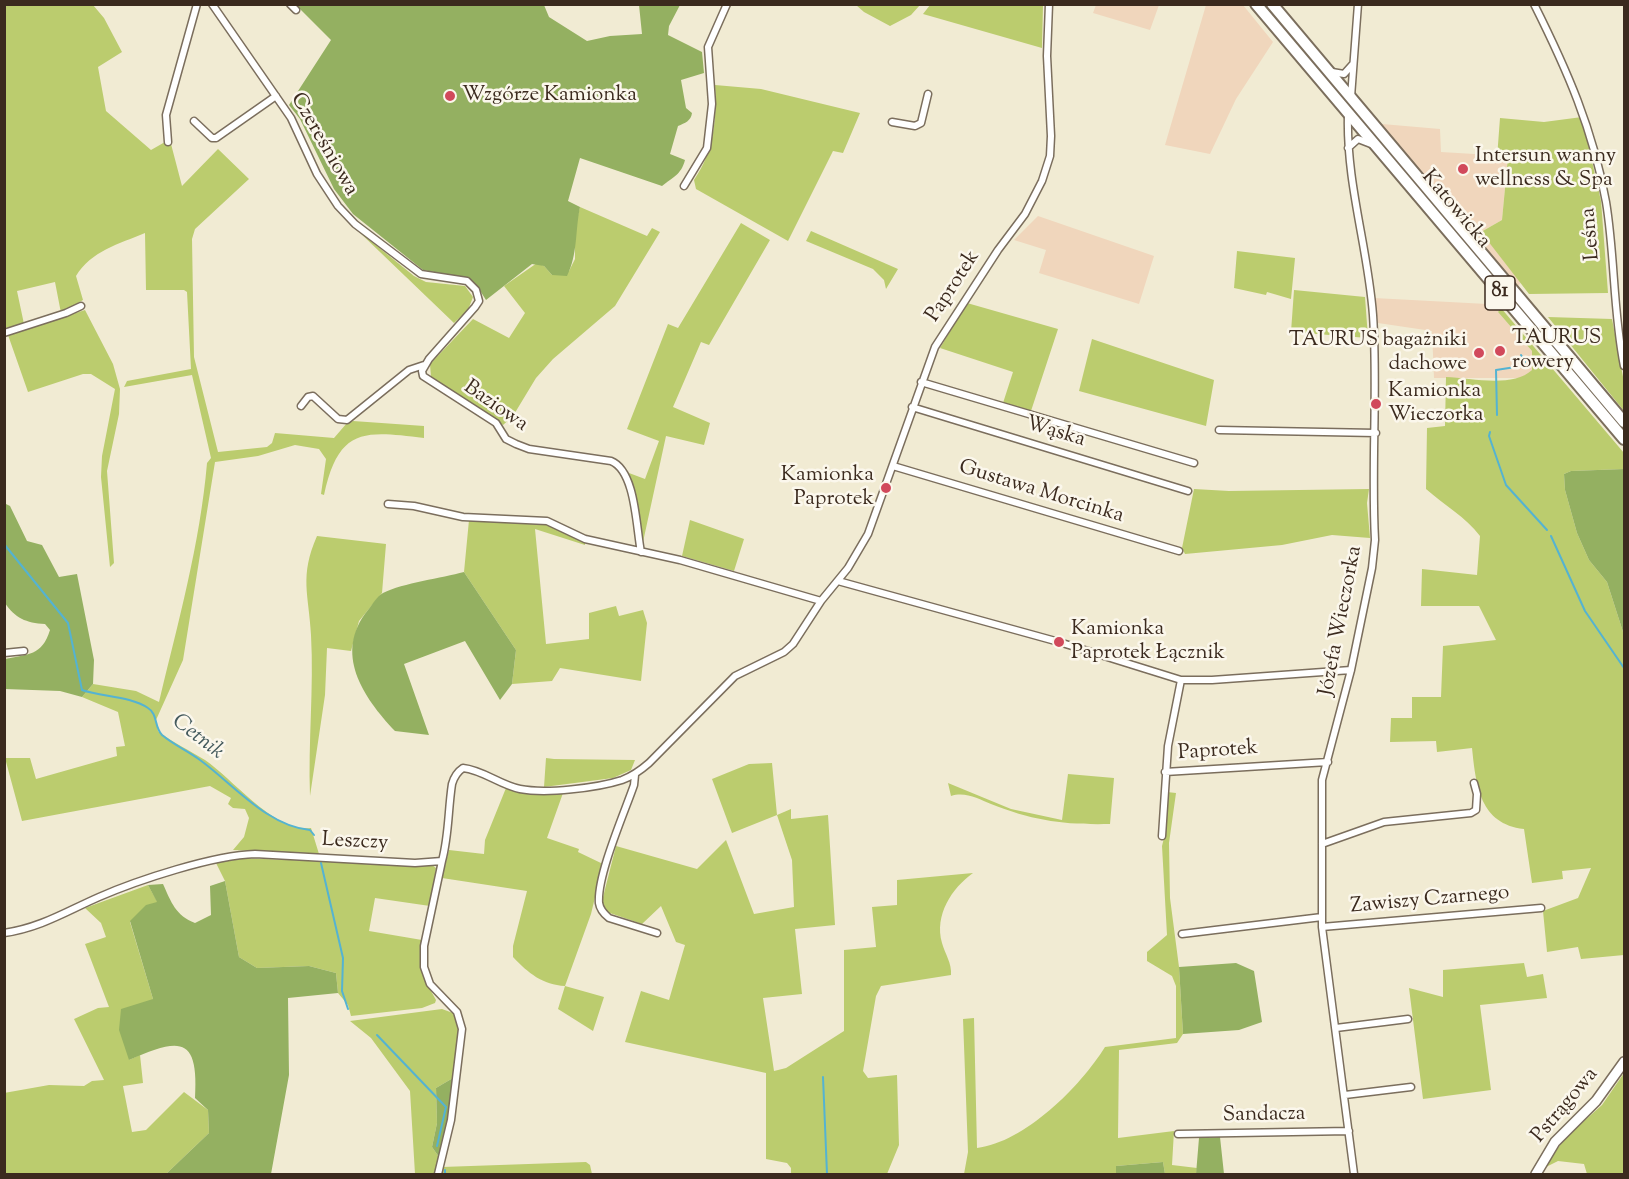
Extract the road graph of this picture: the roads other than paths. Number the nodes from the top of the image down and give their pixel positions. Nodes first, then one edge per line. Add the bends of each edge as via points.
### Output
1 (197, 4) edge
2 (212, 4) edge
3 (290, 4) edge
4 (727, 4) edge
5 (1049, 4) edge
6 (1256, 4) edge
7 (1272, 4) edge
8 (1358, 4) edge
9 (1534, 4) edge
10 (296, 10) dead end
11 (1354, 61) junction
12 (1327, 70) junction
13 (928, 94) dead end
14 (276, 96) junction
15 (1350, 97) junction
16 (1348, 115) junction
17 (194, 121) dead end
18 (892, 122) dead end
19 (168, 142) dead end
20 (1376, 147) junction
21 (1347, 148) junction
22 (684, 186) dead end
23 (81, 306) dead end
24 (4, 333) edge
25 (424, 366) junction
26 (1624, 366) edge
27 (921, 382) junction
28 (301, 406) dead end
29 (912, 407) junction
30 (1624, 422) edge
31 (1219, 430) dead end
32 (1376, 433) junction
33 (1624, 439) edge
34 (1194, 463) dead end
35 (893, 466) junction
36 (1188, 491) dead end
37 (388, 504) dead end
38 (1179, 551) dead end
39 (641, 552) junction
40 (838, 580) junction
41 (821, 602) junction
42 (24, 651) dead end
43 (4, 653) edge
44 (1351, 670) junction
45 (1181, 680) junction
46 (1328, 762) junction
47 (1165, 772) junction
48 (635, 775) junction
49 (1474, 783) dead end
50 (1162, 836) dead end
51 (1322, 844) junction
52 (442, 861) junction
53 (1541, 908) dead end
54 (1322, 917) junction
55 (1322, 927) junction
56 (4, 933) edge
57 (657, 933) dead end
58 (1182, 934) dead end
59 (1408, 1019) dead end
60 (1336, 1028) junction
61 (1624, 1062) edge
62 (1411, 1086) dead end
63 (1345, 1095) junction
64 (1349, 1131) junction
65 (1178, 1134) dead end
66 (438, 1174) edge
67 (1354, 1174) edge
68 (1536, 1174) edge

1 - 19 street via 166,115
2 - 14 street, Czereśniowa
3 - 10 street
4 - 22 street via 708,47 712,104 707,148
5 - 27 street, Paprotek via 1051,136 1042,181 1025,214 950,321
6 - 16 main road, Katowicka / 81
7 - 12 main road, Katowicka / 81
8 - 11 street
9 - 26 street, Leśna via 1581,103 1594,146 1606,204
11 - 12 street via 1344,74
11 - 15 street
12 - 15 main road, Katowicka / 81
13 - 18 street via 921,123 915,126
14 - 17 street via 216,138
14 - 25 street, Czereśniowa via 301,135 323,185 355,224 421,274 466,281 476,290 479,301
15 - 30 main road, Katowicka / 81
16 - 20 main road, Katowicka / 81
16 - 21 street, Józefa Wieczorka
20 - 21 street via 1358,139
20 - 33 main road, Katowicka / 81
21 - 32 street, Józefa Wieczorka via 1373,314
23 - 24 street
25 - 28 street via 409,370 347,420 338,419 313,396
25 - 39 street, Baziowa via 423,376 496,423 506,439 529,449 611,460 622,467 629,483
27 - 29 street, Paprotek
27 - 34 street
29 - 35 street, Paprotek
29 - 36 street, Wąska
31 - 32 street
32 - 44 street, Józefa Wieczorka via 1373,559
35 - 38 street, Gustawa Morcinka
35 - 40 street, Paprotek via 868,534
37 - 39 street via 463,517 540,520 585,539
39 - 41 street
40 - 41 street, Paprotek
40 - 45 street
41 - 48 street, Paprotek via 793,644 735,676
42 - 43 street
44 - 45 street
44 - 46 street, Józefa Wieczorka
45 - 47 street, Paprotek
46 - 47 street, Paprotek
46 - 51 street, Józefa Wieczorka via 1322,780
47 - 50 street
48 - 52 street via 611,783 541,791 519,789 463,768 453,783
48 - 57 street via 602,882 599,904 609,918
49 - 51 street via 1477,804 1471,813 1384,822
51 - 54 street, Józefa Wieczorka
52 - 56 street, Leszczy via 230,855 119,889 37,926
52 - 66 street via 424,946 424,967 430,984 457,1012 462,1029 451,1120
53 - 55 street, Zawiszy Czarnego
54 - 55 street, Józefa Wieczorka
54 - 58 street
55 - 60 street, Józefa Wieczorka
59 - 60 street
60 - 63 street
61 - 68 street, Pstrągowa via 1591,1107 1555,1142
62 - 63 street
63 - 64 street
64 - 65 street, Sandacza
64 - 67 street

